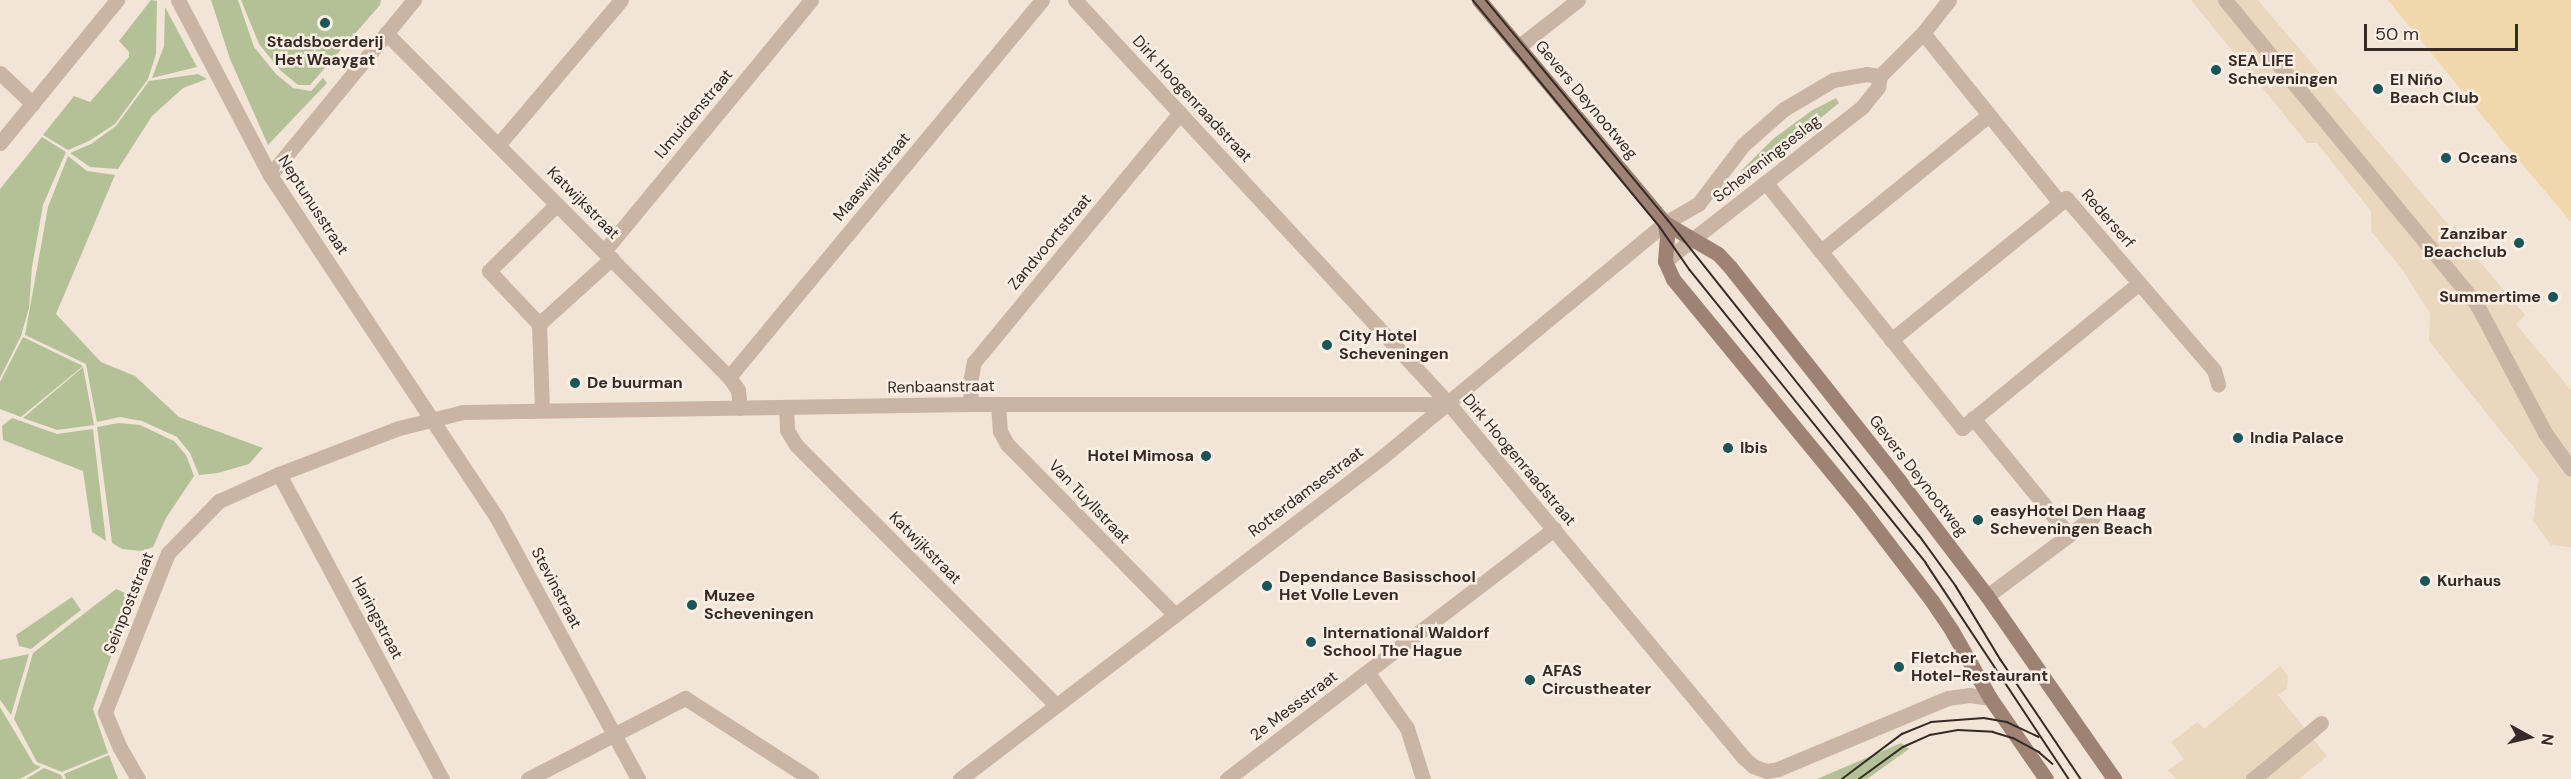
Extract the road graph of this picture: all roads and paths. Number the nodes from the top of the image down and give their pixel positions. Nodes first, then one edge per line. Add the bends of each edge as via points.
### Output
1 (117, 0) edge
2 (178, 0) edge
3 (414, 0) edge
4 (621, 0) edge
5 (811, 0) edge
6 (1042, 0) edge
7 (1076, 0) edge
8 (1479, 0) edge
9 (1578, 0) edge
10 (1949, 0) edge
11 (2225, 0) edge
12 (386, 33) junction
13 (1923, 33) junction
14 (1518, 47) junction
15 (0, 73) edge
16 (1880, 76) junction
17 (33, 104) junction
18 (1180, 113) junction
19 (1988, 116) junction
20 (0, 143) edge
21 (498, 145) junction
22 (270, 175) junction
23 (1766, 183) junction
24 (2060, 203) junction
25 (557, 204) junction
26 (1665, 223) junction
27 (1695, 238) junction
28 (1821, 251) junction
29 (608, 254) junction
30 (1665, 261) junction
31 (2139, 283) junction
32 (539, 324) junction
33 (1892, 340) junction
34 (729, 377) junction
35 (2218, 384) dead end
36 (971, 404) junction
37 (998, 404) junction
38 (1449, 404) junction
39 (740, 408) junction
40 (786, 408) junction
41 (542, 411) junction
42 (434, 419) junction
43 (1968, 423) junction
44 (2571, 469) edge
45 (279, 474) junction
46 (2093, 517) dead end
47 (1554, 529) junction
48 (2069, 535) junction
49 (1987, 596) junction
50 (1174, 614) junction
51 (1368, 673) junction
52 (1990, 698) junction
53 (1056, 705) junction
54 (2321, 723) dead end
55 (613, 733) junction
56 (138, 779) edge
57 (442, 779) edge
58 (528, 779) edge
59 (638, 779) edge
60 (811, 779) edge
61 (960, 779) edge
62 (1227, 779) edge
63 (1423, 779) edge
64 (2046, 779) edge
65 (2114, 779) edge
66 (2253, 779) edge

1 - 17 street
2 - 22 street, Neptunusstraat
3 - 12 street
4 - 21 street
5 - 29 street, IJmuidenstraat
6 - 34 street, Maaswijkstraat
7 - 18 street, Dirk Hoogenraadstraat
8 - 14 main road, Gevers Deynootweg
9 - 14 street
10 - 13 street, Scheveningseslag
11 - 44 street via 2477,305 2545,434
12 - 21 street, Katwijkstraat
12 - 22 street
13 - 16 street, Scheveningseslag
13 - 19 street, Rederserf
14 - 26 main road, Gevers Deynootweg
15 - 17 street
16 - 23 street, Scheveningseslag via 1878,87 1862,107
16 - 26 street, Scheveningseslag via 1866,74 1833,80 1784,109 1743,145 1699,203
17 - 20 street
18 - 36 street, Zandvoortstraat via 974,362
18 - 38 street, Dirk Hoogenraadstraat
19 - 24 street, Rederserf
19 - 28 street
21 - 25 street, Katwijkstraat
22 - 42 street, Neptunusstraat
23 - 27 street, Scheveningseslag
23 - 28 street
24 - 31 street, Rederserf via 2066,198
24 - 33 street
25 - 29 street, Katwijkstraat
25 - 32 street via 489,271
26 - 27 main road, Gevers Deynootweg
26 - 30 main road
26 - 38 street, Rotterdamsestraat
27 - 30 street, Scheveningseslag
27 - 49 main road, Gevers Deynootweg via 1730,267
28 - 33 street
29 - 32 street, IJmuidenstraat
29 - 34 street, Katwijkstraat
30 - 52 main road via 1673,279 1861,508 1932,602
31 - 35 street, Rederserf via 2214,370
31 - 43 street
32 - 41 street
33 - 43 street
34 - 39 street, Katwijkstraat via 738,390
36 - 37 street, Renbaanstraat
36 - 40 street, Renbaanstraat
37 - 38 street, Renbaanstraat
37 - 50 street, Van Tuyllstraat via 1000,431 1007,444
38 - 47 street, Dirk Hoogenraadstraat
38 - 50 street, Rotterdamsestraat
39 - 40 street, Renbaanstraat
39 - 41 street, Renbaanstraat
40 - 53 street, Katwijkstraat via 787,430 796,445
41 - 42 street, Renbaanstraat via 463,412
42 - 45 street, Seinpoststraat via 399,428
42 - 55 street, Stevinstraat via 497,518
43 - 48 street
45 - 56 street, Seinpoststraat via 219,501 168,553 105,711
45 - 57 street, Haringstraat
46 - 48 street
47 - 51 street, 2e Messstraat
47 - 52 street, Dirk Hoogenraadstraat via 1743,757 1766,771 1948,698
48 - 49 street
49 - 65 main road, Gevers Deynootweg
50 - 53 street, Rotterdamsestraat
51 - 62 street, 2e Messstraat
51 - 63 street via 1407,728
52 - 64 main road
53 - 61 street, Rotterdamsestraat
54 - 66 street
55 - 58 street
55 - 59 street, Stevinstraat
55 - 60 street via 685,698

